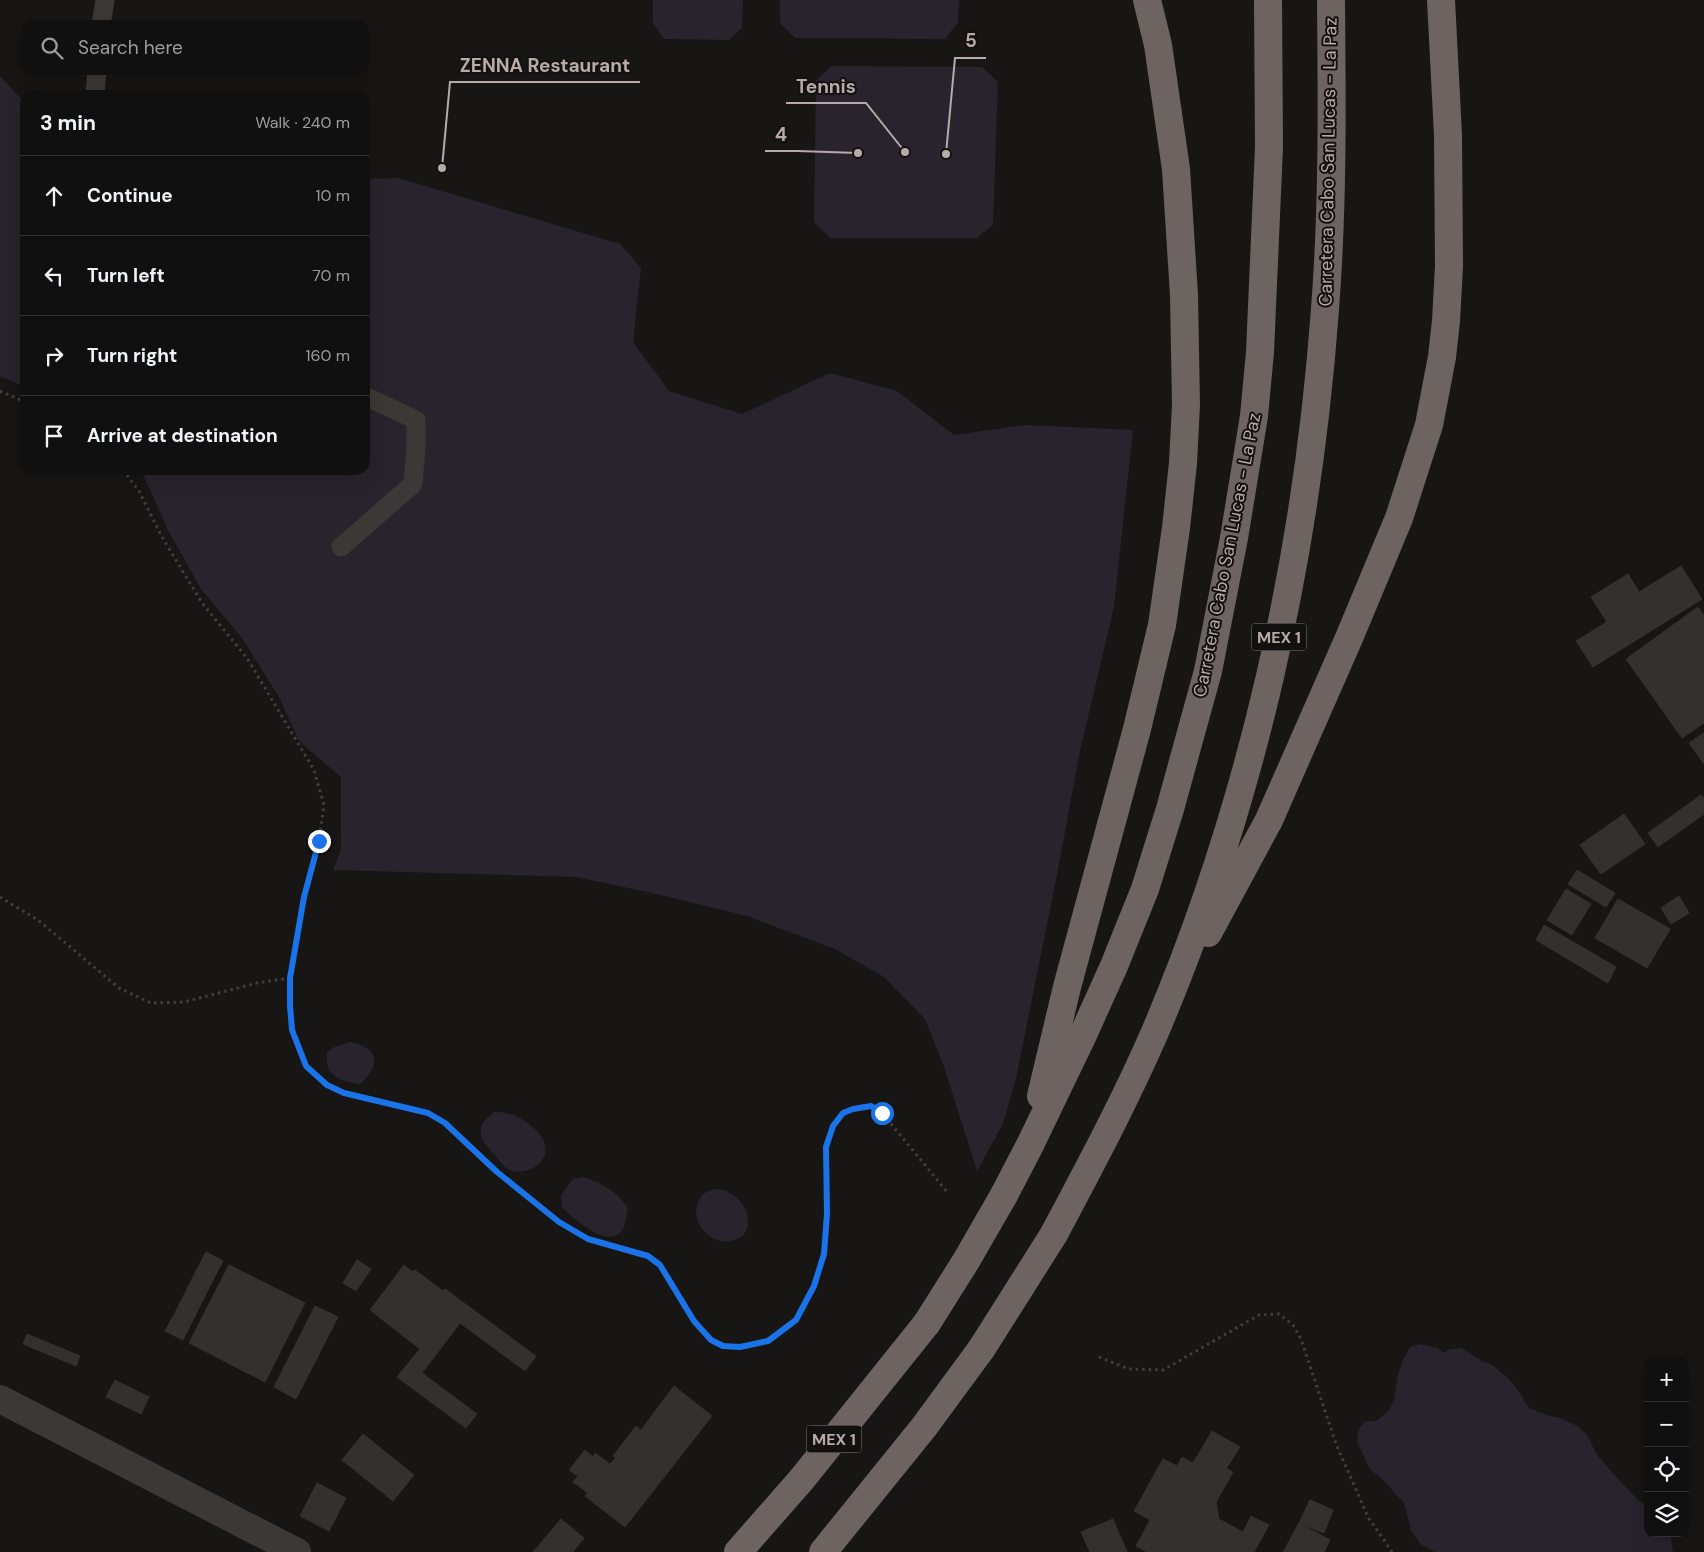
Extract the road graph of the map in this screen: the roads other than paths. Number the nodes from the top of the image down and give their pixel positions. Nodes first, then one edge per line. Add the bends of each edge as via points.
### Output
1 (105, 0) edge
2 (1147, 0) edge
3 (1268, 0) edge
4 (1331, 0) edge
5 (1441, 0) edge
6 (102, 20) edge
7 (97, 75) edge
8 (95, 90) edge
9 (370, 398) edge
10 (341, 547) dead end
11 (1154, 1034) junction
12 (1030, 1145) junction
13 (0, 1399) edge
14 (297, 1552) edge
15 (738, 1552) edge
16 (823, 1552) edge

1 - 6 lane
2 - 12 highway via 1158,45 1176,169 1184,286 1186,405 1183,463 1162,625 1066,987
3 - 12 highway, Carretera Cabo San Lucas - La Paz / MEX 1 via 1269,147 1260,352 1254,416 1208,670 1145,889 1102,993
4 - 11 highway, Carretera Cabo San Lucas - La Paz / MEX 1 via 1326,308 1304,498 1288,593 1239,800 1208,894
5 - 11 highway via 1448,134 1449,266 1444,339 1429,425 1402,510 1376,576 1273,811
7 - 8 lane
9 - 10 lane via 416,420 413,484
11 - 16 highway, Carretera Cabo San Lucas - La Paz / MEX 1, bridge via 1054,1234 982,1348 924,1427
12 - 15 highway, Carretera Cabo San Lucas - La Paz / MEX 1, bridge via 966,1261 927,1323 802,1479
13 - 14 street

